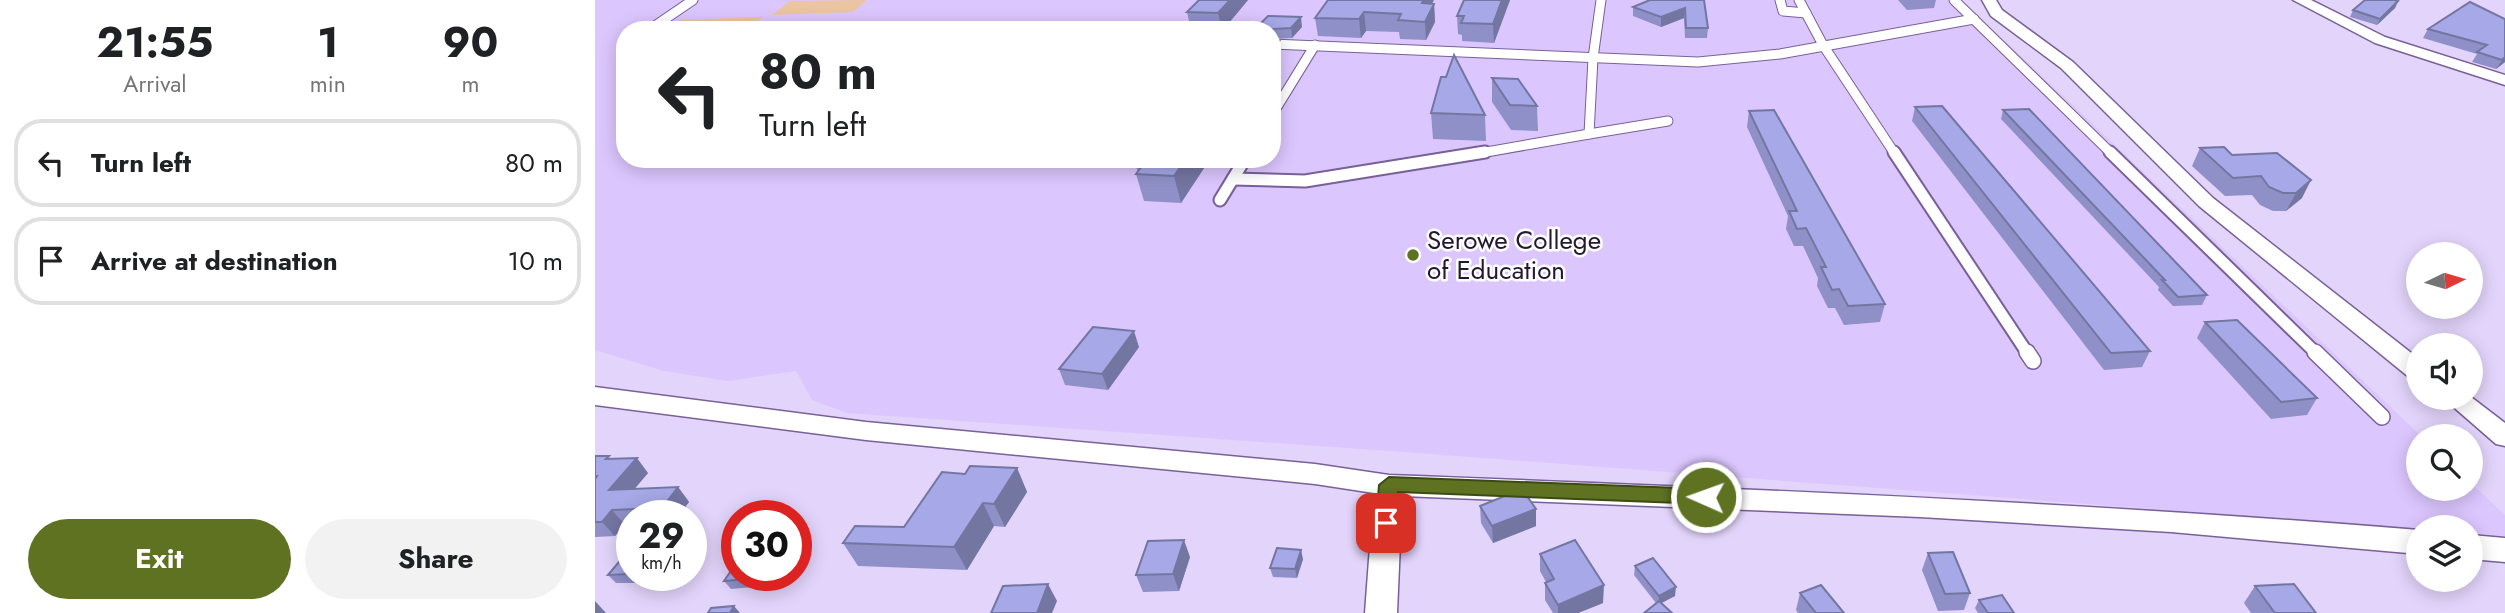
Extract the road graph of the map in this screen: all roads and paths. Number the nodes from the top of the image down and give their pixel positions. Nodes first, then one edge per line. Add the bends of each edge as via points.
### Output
1 (693, 0) edge
2 (1601, 0) edge
3 (1780, 0) edge
4 (1799, 0) edge
5 (1954, 0) edge
6 (1989, 0) edge
7 (2300, 0) edge
8 (1806, 13) junction
9 (1974, 19) junction
10 (662, 21) edge
11 (1281, 44) edge
12 (1823, 45) junction
13 (1315, 46) junction
14 (1593, 58) junction
15 (2505, 80) edge
16 (1281, 100) edge
17 (1668, 121) dead end
18 (1589, 134) junction
19 (1240, 168) edge
20 (1233, 179) junction
21 (1220, 200) dead end
22 (2033, 361) dead end
23 (2406, 362) edge
24 (595, 396) edge
25 (2469, 410) edge
26 (2382, 417) dead end
27 (2505, 438) edge
28 (1389, 485) junction
29 (2406, 541) edge
30 (2483, 548) edge
31 (2505, 550) edge
32 (1381, 613) edge

1 - 10 lane
2 - 14 lane
3 - 8 lane via 1783,11
4 - 8 lane
5 - 9 lane
6 - 23 street via 1996,13 2067,65 2206,202
7 - 15 street via 2380,40
8 - 12 lane
9 - 12 lane
9 - 26 lane
11 - 13 lane
12 - 14 lane via 1709,61
12 - 22 lane
13 - 14 lane
13 - 16 lane
14 - 18 lane
17 - 18 lane
18 - 20 lane via 1348,177
19 - 20 lane
20 - 21 lane
24 - 28 street via 866,432
25 - 27 street
28 - 29 street via 1920,506
28 - 32 street
30 - 31 street

